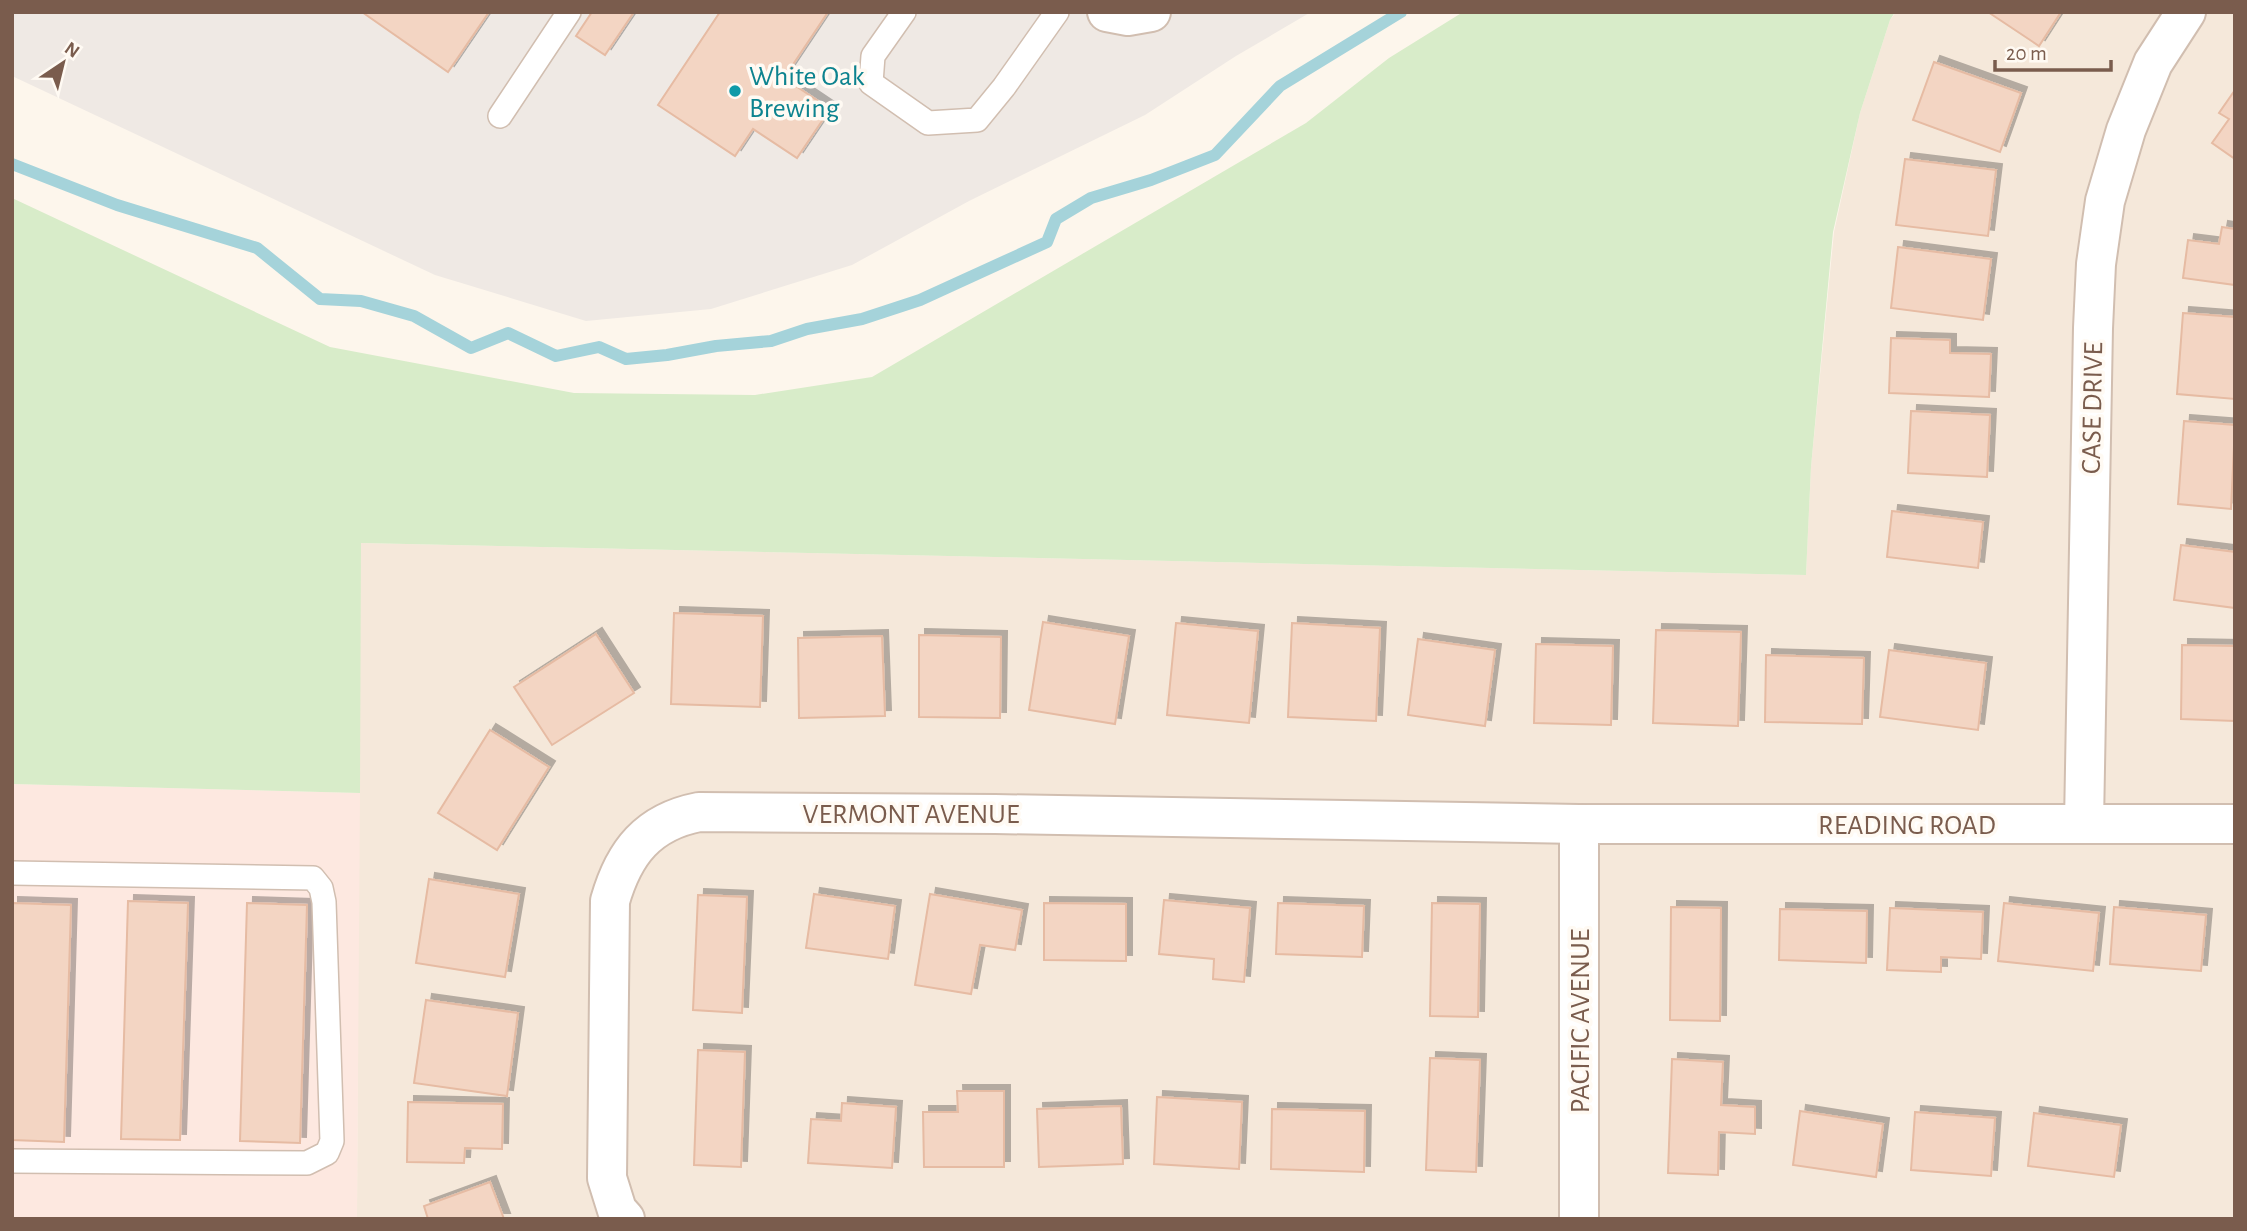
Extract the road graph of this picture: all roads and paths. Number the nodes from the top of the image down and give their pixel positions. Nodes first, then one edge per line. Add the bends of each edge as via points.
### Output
1 (569, 12) edge
2 (904, 12) edge
3 (1057, 12) edge
4 (1107, 12) edge
5 (1151, 12) edge
6 (2186, 12) edge
7 (500, 116) dead end
8 (2084, 823) junction
9 (1579, 824) junction
10 (2235, 824) edge
11 (12, 873) edge
12 (12, 1161) edge
13 (625, 1219) edge
14 (1579, 1219) edge

1 - 7 lane
2 - 3 lane via 873,56 871,83 928,123 976,120
4 - 5 street via 1128,16
6 - 8 street, CASE DRIVE via 2153,63 2126,130 2105,201 2096,264
8 - 9 street, READING ROAD
8 - 10 street, READING ROAD
9 - 13 street, VERMONT AVENUE via 995,814 699,812 677,817 659,825 634,850 623,865 610,901 607,1178 617,1210
9 - 14 street, PACIFIC AVENUE
11 - 12 lane via 313,878 324,902 332,1141 327,1153 307,1163

